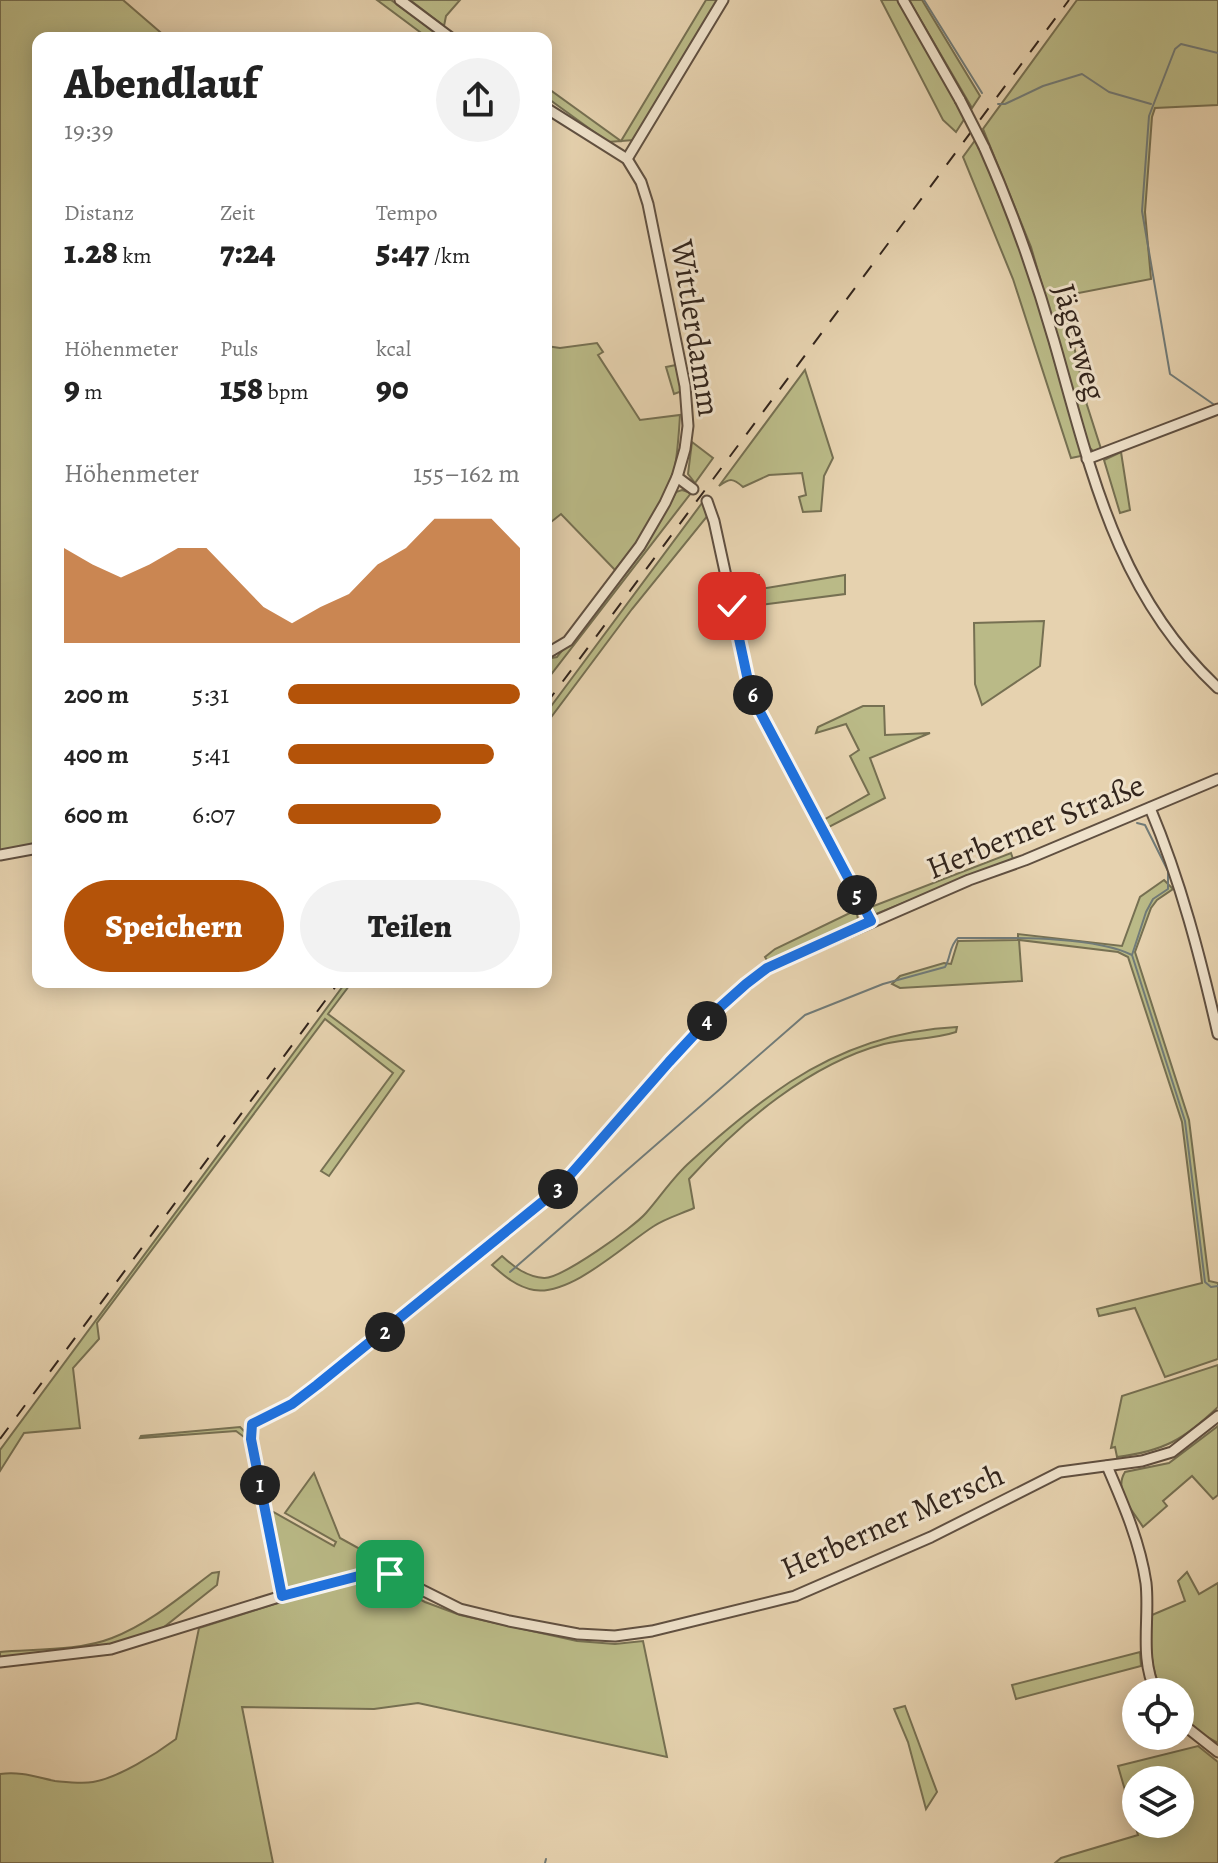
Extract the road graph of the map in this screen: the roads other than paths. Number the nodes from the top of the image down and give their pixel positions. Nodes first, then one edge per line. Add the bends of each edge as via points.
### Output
1 (400, 0) edge
2 (723, 0) edge
3 (903, 0) edge
4 (443, 32) edge
5 (552, 112) edge
6 (627, 159) junction
7 (1218, 409) edge
8 (1087, 459) junction
9 (677, 477) junction
10 (693, 489) dead end
11 (707, 501) dead end
12 (552, 650) edge
13 (1218, 688) edge
14 (1218, 779) edge
15 (1150, 808) junction
16 (32, 849) edge
17 (0, 855) edge
18 (871, 921) junction
19 (1218, 1034) edge
20 (1218, 1416) edge
21 (1107, 1466) junction
22 (282, 1596) junction
23 (0, 1662) edge
24 (1151, 1678) edge
25 (1194, 1733) edge
26 (1218, 1752) edge

1 - 4 street
2 - 6 street
3 - 8 street, Jägerweg, bridge via 960,100 1010,208
5 - 6 street
6 - 9 street, Wittlerdamm via 648,204 685,386 688,426
7 - 8 street
8 - 13 street, Jägerweg via 1110,530 1146,599
9 - 10 street
9 - 12 street, Wittlerdamm via 640,546 568,641
11 - 18 street via 751,691
14 - 15 street, Herberner Straße
15 - 18 street, Herberner Straße
15 - 19 street via 1177,875
16 - 17 street
18 - 22 street, Herberner Straße via 767,968 746,984 679,1051 557,1190 317,1385 252,1424
20 - 21 street, Herberner Mersch via 1172,1452
21 - 22 street, Herberner Mersch via 1060,1472 931,1537 795,1596 652,1631 578,1634 509,1621 460,1609 390,1574 370,1573
21 - 24 street via 1145,1578
22 - 23 street, Herberner Mersch via 111,1649
25 - 26 street

